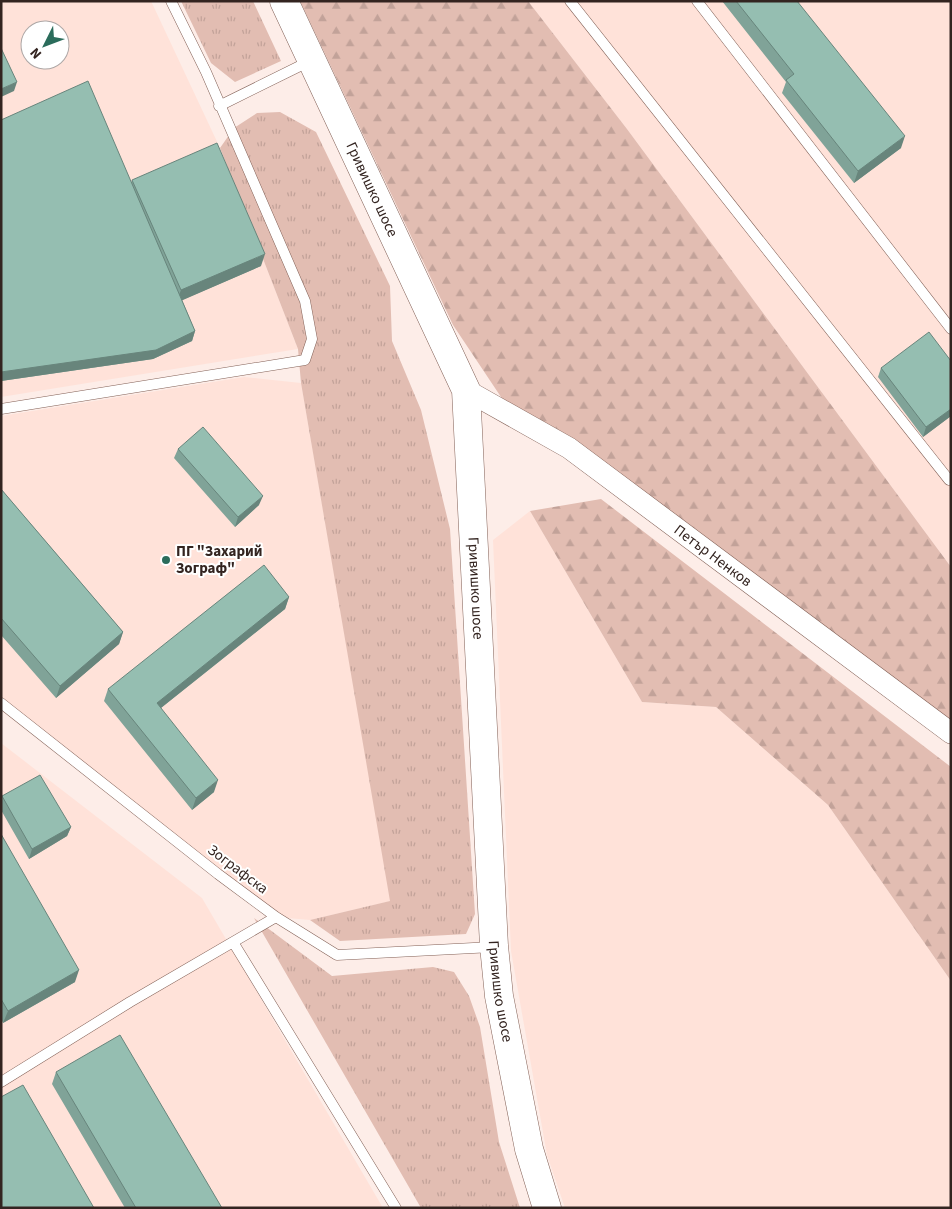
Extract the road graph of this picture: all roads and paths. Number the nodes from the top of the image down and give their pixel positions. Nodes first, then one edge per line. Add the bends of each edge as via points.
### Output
1 (172, 1) edge
2 (284, 1) edge
3 (570, 1) edge
4 (697, 1) edge
5 (303, 64) junction
6 (219, 106) junction
7 (951, 329) edge
8 (466, 390) junction
9 (1, 409) edge
10 (950, 481) edge
11 (1, 703) edge
12 (951, 733) edge
13 (276, 917) junction
14 (233, 942) junction
15 (494, 946) junction
16 (1, 1082) edge
17 (396, 1208) edge
18 (547, 1208) edge

1 - 6 lane
2 - 5 street, Гривишко шосе
3 - 10 lane
4 - 7 lane
5 - 6 lane
5 - 8 street, Гривишко шосе
6 - 9 lane via 305,302 312,339 305,360
8 - 12 street, Петър Ненков via 569,448
8 - 15 street, Гривишко шосе
11 - 13 lane, Зографска
13 - 14 lane
13 - 15 lane, Зографска via 337,956
14 - 16 lane
14 - 17 lane
15 - 18 street, Гривишко шосе via 500,996 527,1139

